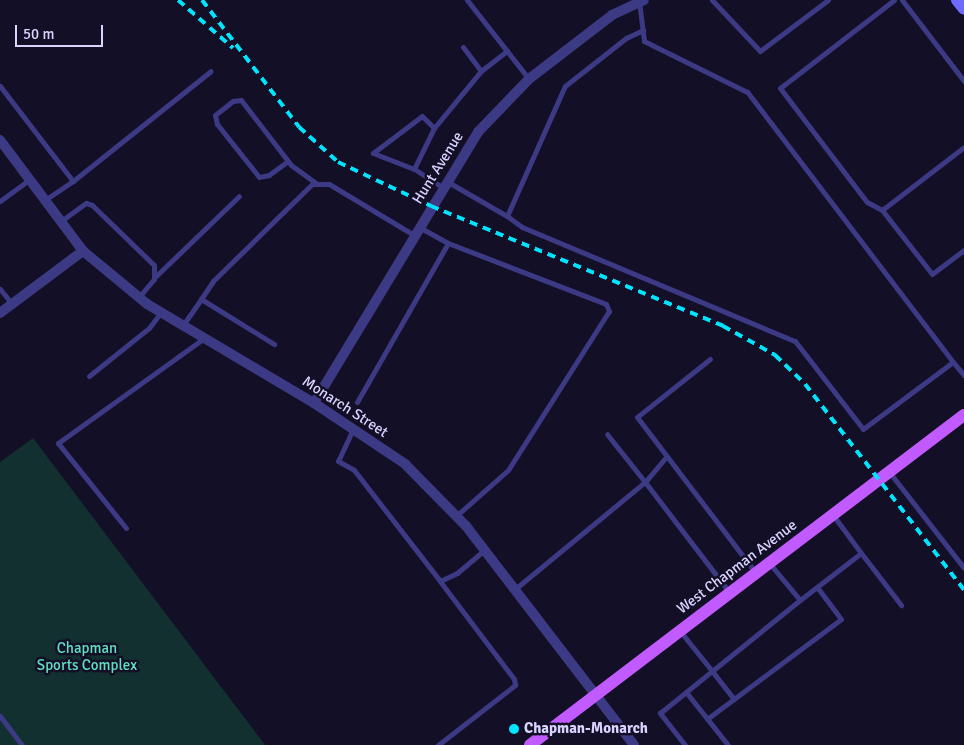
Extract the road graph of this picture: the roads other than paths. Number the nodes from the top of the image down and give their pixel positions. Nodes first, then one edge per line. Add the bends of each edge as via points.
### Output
1 (467, 0) edge
2 (712, 0) edge
3 (828, 0) edge
4 (894, 0) edge
5 (902, 0) edge
6 (957, 0) edge
7 (641, 1) edge
8 (964, 9) edge
9 (643, 30) junction
10 (463, 47) dead end
11 (507, 51) junction
12 (481, 71) junction
13 (211, 72) dead end
14 (529, 79) junction
15 (964, 81) edge
16 (0, 86) edge
17 (434, 128) junction
18 (0, 140) edge
19 (964, 147) edge
20 (288, 161) junction
21 (414, 169) junction
22 (30, 179) junction
23 (73, 181) junction
24 (316, 183) junction
25 (444, 184) junction
26 (239, 196) dead end
27 (45, 200) junction
28 (0, 202) edge
29 (882, 210) junction
30 (507, 216) junction
31 (61, 221) junction
32 (416, 231) junction
33 (448, 243) junction
34 (83, 250) junction
35 (964, 250) edge
36 (155, 276) junction
37 (0, 289) edge
38 (138, 297) junction
39 (201, 299) junction
40 (12, 304) junction
41 (161, 312) junction
42 (0, 313) edge
43 (183, 325) junction
44 (204, 338) junction
45 (274, 344) dead end
46 (710, 359) dead end
47 (953, 362) junction
48 (964, 375) edge
49 (89, 376) dead end
50 (357, 402) dead end
51 (314, 403) junction
52 (964, 416) edge
53 (353, 429) junction
54 (606, 434) dead end
55 (666, 457) junction
56 (889, 472) junction
57 (645, 482) junction
58 (833, 515) junction
59 (456, 516) junction
60 (126, 528) dead end
61 (484, 550) junction
62 (861, 554) junction
63 (769, 563) junction
64 (964, 568) edge
65 (756, 573) junction
66 (440, 581) junction
67 (817, 587) junction
68 (514, 589) junction
69 (729, 593) junction
70 (800, 600) junction
71 (901, 604) dead end
72 (680, 630) junction
73 (712, 671) junction
74 (686, 692) junction
75 (594, 694) junction
76 (734, 699) junction
77 (0, 716) edge
78 (707, 719) junction
79 (22, 745) edge
80 (438, 745) edge
81 (530, 745) edge
82 (634, 745) edge
83 (684, 745) edge
84 (728, 745) edge

1 - 11 lane
2 - 3 lane via 760,51
4 - 29 lane via 780,88 867,202
5 - 15 lane
6 - 8 street
7 - 9 lane
7 - 14 street, Hunt Avenue via 612,15
9 - 30 lane via 626,38 565,86
9 - 47 lane via 644,41 747,92
10 - 12 lane
11 - 12 lane
11 - 14 lane
12 - 17 lane
13 - 23 lane
14 - 25 street, Hunt Avenue via 478,132
16 - 23 lane
17 - 21 lane
17 - 21 lane via 422,116 373,153
18 - 22 street, Monarch Street
19 - 29 lane
20 - 20 lane via 241,100 233,101 215,115 216,124 259,177 269,176
20 - 24 lane
21 - 25 lane
22 - 27 street, Monarch Street
22 - 28 lane
23 - 27 lane
24 - 32 lane via 329,184
24 - 39 lane via 296,197 220,274
25 - 30 lane
25 - 32 street, Hunt Avenue
26 - 36 lane
27 - 31 street, Monarch Street
29 - 35 lane via 932,274
30 - 47 lane via 522,227 795,341 863,429
31 - 34 street, Monarch Street
31 - 36 lane via 86,203 92,206 154,265
32 - 33 lane
32 - 51 street, Hunt Avenue
33 - 50 lane
33 - 59 lane via 606,304 609,311 508,470
34 - 38 street, Monarch Street
34 - 40 street
36 - 38 lane
37 - 40 lane
38 - 41 street, Monarch Street
39 - 43 lane
39 - 45 lane
40 - 42 street
41 - 43 street, Monarch Street
41 - 49 lane via 150,328
43 - 44 street, Monarch Street
44 - 51 street, Monarch Street
44 - 60 lane via 58,443
46 - 55 lane via 637,417
47 - 48 lane
51 - 53 street, Monarch Street
52 - 56 main road, West Chapman Avenue
53 - 59 street, Monarch Street via 405,464
53 - 66 lane via 338,461 354,470
54 - 57 lane
55 - 57 lane
55 - 65 lane
56 - 58 main road, West Chapman Avenue
56 - 64 lane
57 - 68 lane
57 - 69 lane
58 - 62 lane
58 - 63 main road, West Chapman Avenue
59 - 61 street, Monarch Street
61 - 66 lane via 457,573
61 - 68 street, Monarch Street
62 - 67 lane
62 - 71 lane
63 - 65 main road, West Chapman Avenue
63 - 70 lane
65 - 69 main road, West Chapman Avenue
66 - 80 lane via 514,679 515,685
67 - 70 lane
67 - 76 lane via 841,619
68 - 75 street, Monarch Street
69 - 72 main road, West Chapman Avenue
70 - 73 lane
72 - 73 lane
72 - 75 main road, West Chapman Avenue
73 - 74 lane
73 - 76 lane
74 - 78 lane
74 - 83 lane via 660,713
75 - 81 main road, West Chapman Avenue
75 - 82 street, Monarch Street
76 - 78 lane
77 - 79 lane
78 - 84 lane

